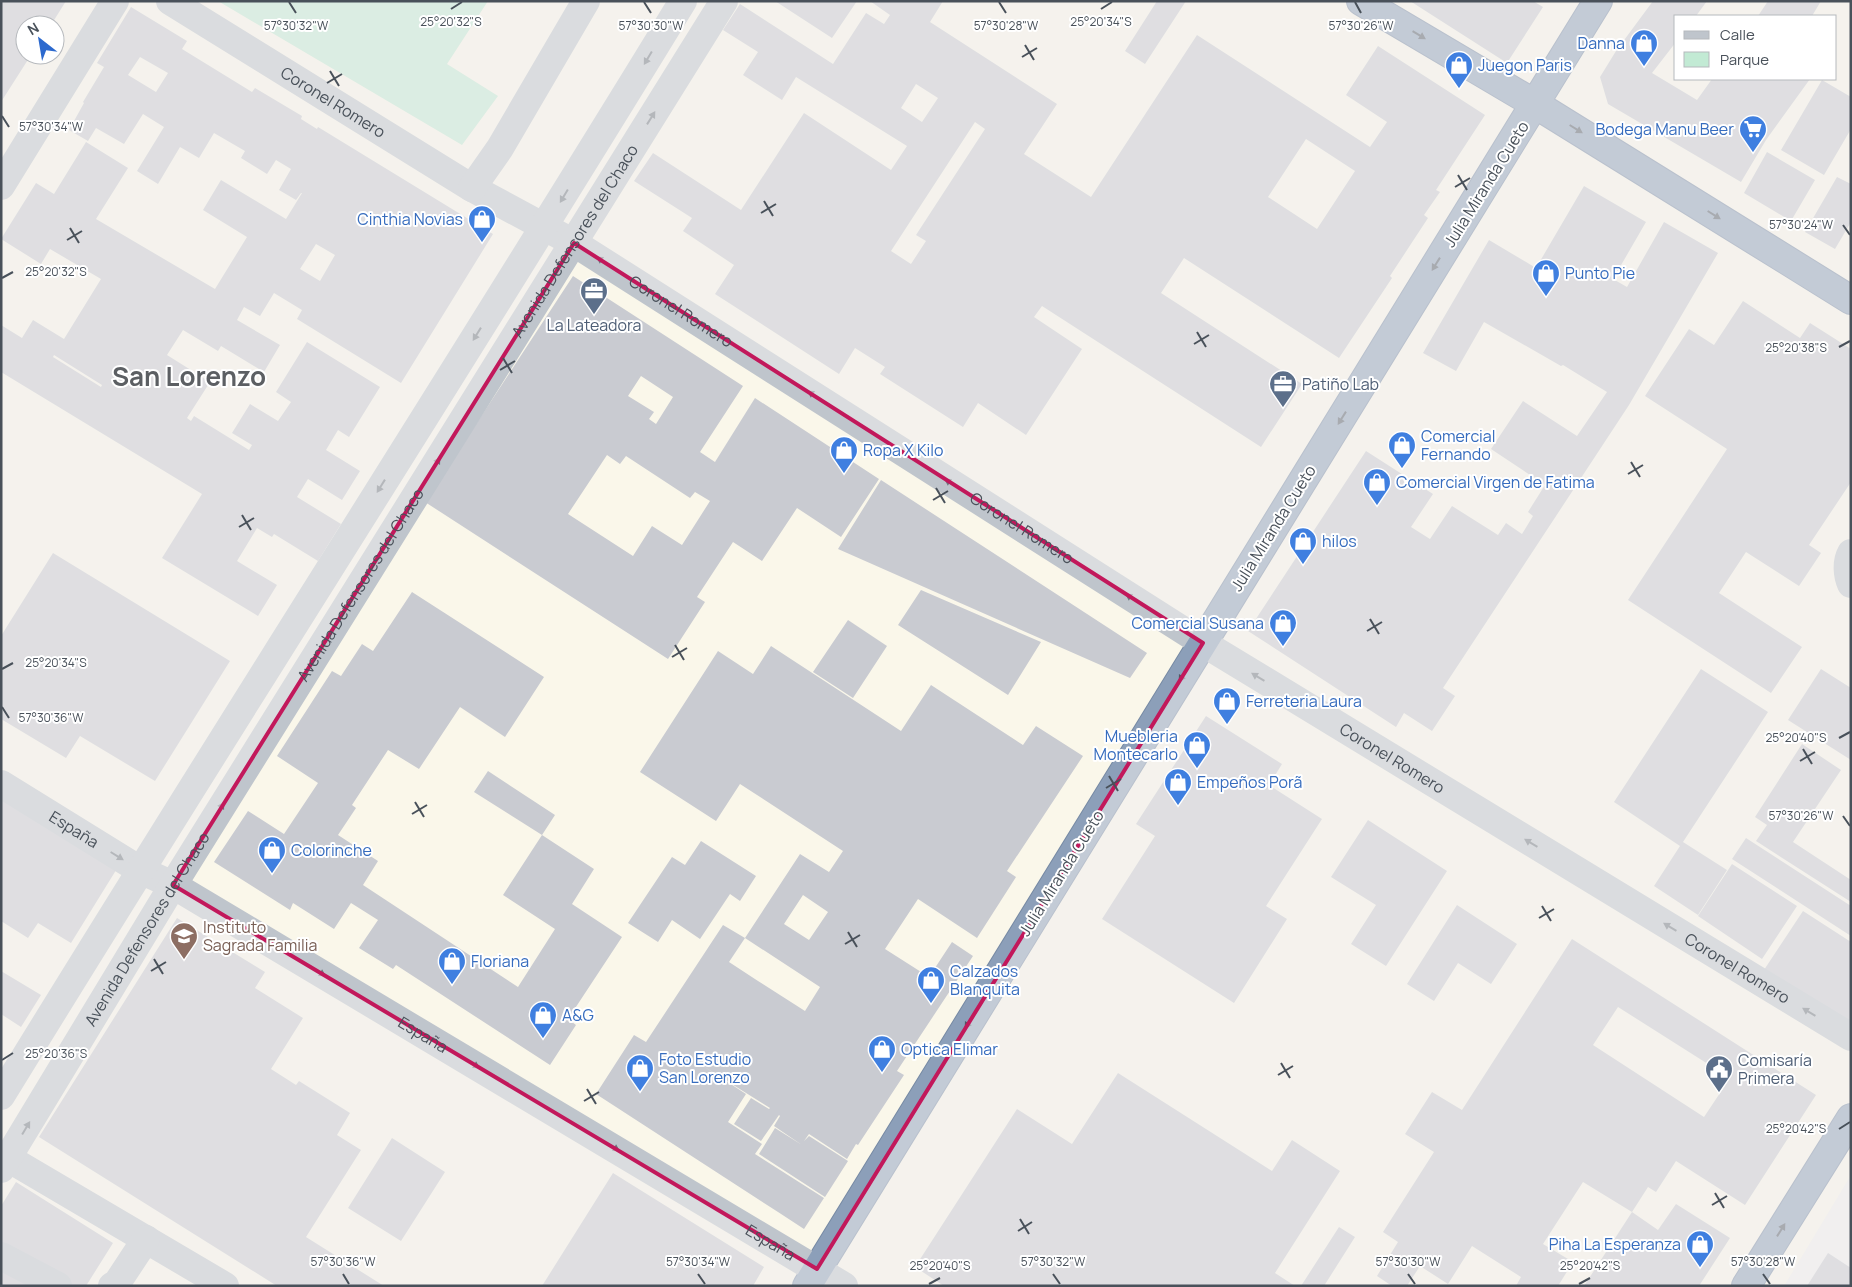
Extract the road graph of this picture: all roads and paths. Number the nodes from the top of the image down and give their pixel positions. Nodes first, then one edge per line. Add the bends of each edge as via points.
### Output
1 (115, 1) edge
2 (170, 1) edge
3 (586, 1) edge
4 (683, 1) edge
5 (724, 1) edge
6 (1362, 1) edge
7 (1598, 1) edge
8 (1535, 104) junction
9 (1, 186) edge
10 (472, 188) junction
11 (544, 228) junction
12 (574, 243) junction
13 (1851, 300) edge
14 (1851, 553) edge
15 (1851, 584) edge
16 (1203, 643) junction
17 (1, 784) edge
18 (140, 870) junction
19 (173, 885) junction
20 (1851, 1037) edge
21 (1, 1096) edge
22 (1851, 1118) edge
23 (3, 1161) edge
24 (146, 1239) junction
25 (1, 1256) edge
26 (812, 1278) edge
27 (58, 1286) edge
28 (112, 1286) edge
29 (225, 1286) edge
30 (844, 1286) edge
31 (1746, 1286) edge

1 - 9 street
2 - 10 street, Coronel Romero
3 - 10 street via 500,148
4 -> 11 street, Avenida Defensores del Chaco
12 -> 5 street, Avenida Defensores del Chaco
6 -> 8 highway
7 - 8 highway, Julia Miranda Cueto
8 -> 13 highway
8 -> 16 highway, Julia Miranda Cueto
10 - 11 street, Coronel Romero
11 - 12 street, Coronel Romero
11 -> 18 street, Avenida Defensores del Chaco
16 -> 12 street, Coronel Romero
19 -> 12 street, Avenida Defensores del Chaco
14 - 15 street via 1847,576
20 -> 16 street, Coronel Romero
16 -> 26 highway, Julia Miranda Cueto
17 -> 18 street, España
18 - 19 street, España
18 - 21 street, Avenida Defensores del Chaco
23 -> 19 street, Avenida Defensores del Chaco
19 -> 26 street, España
31 -> 22 highway
23 - 24 street
24 - 28 street
24 - 29 street
25 - 27 street
26 - 30 street, España

